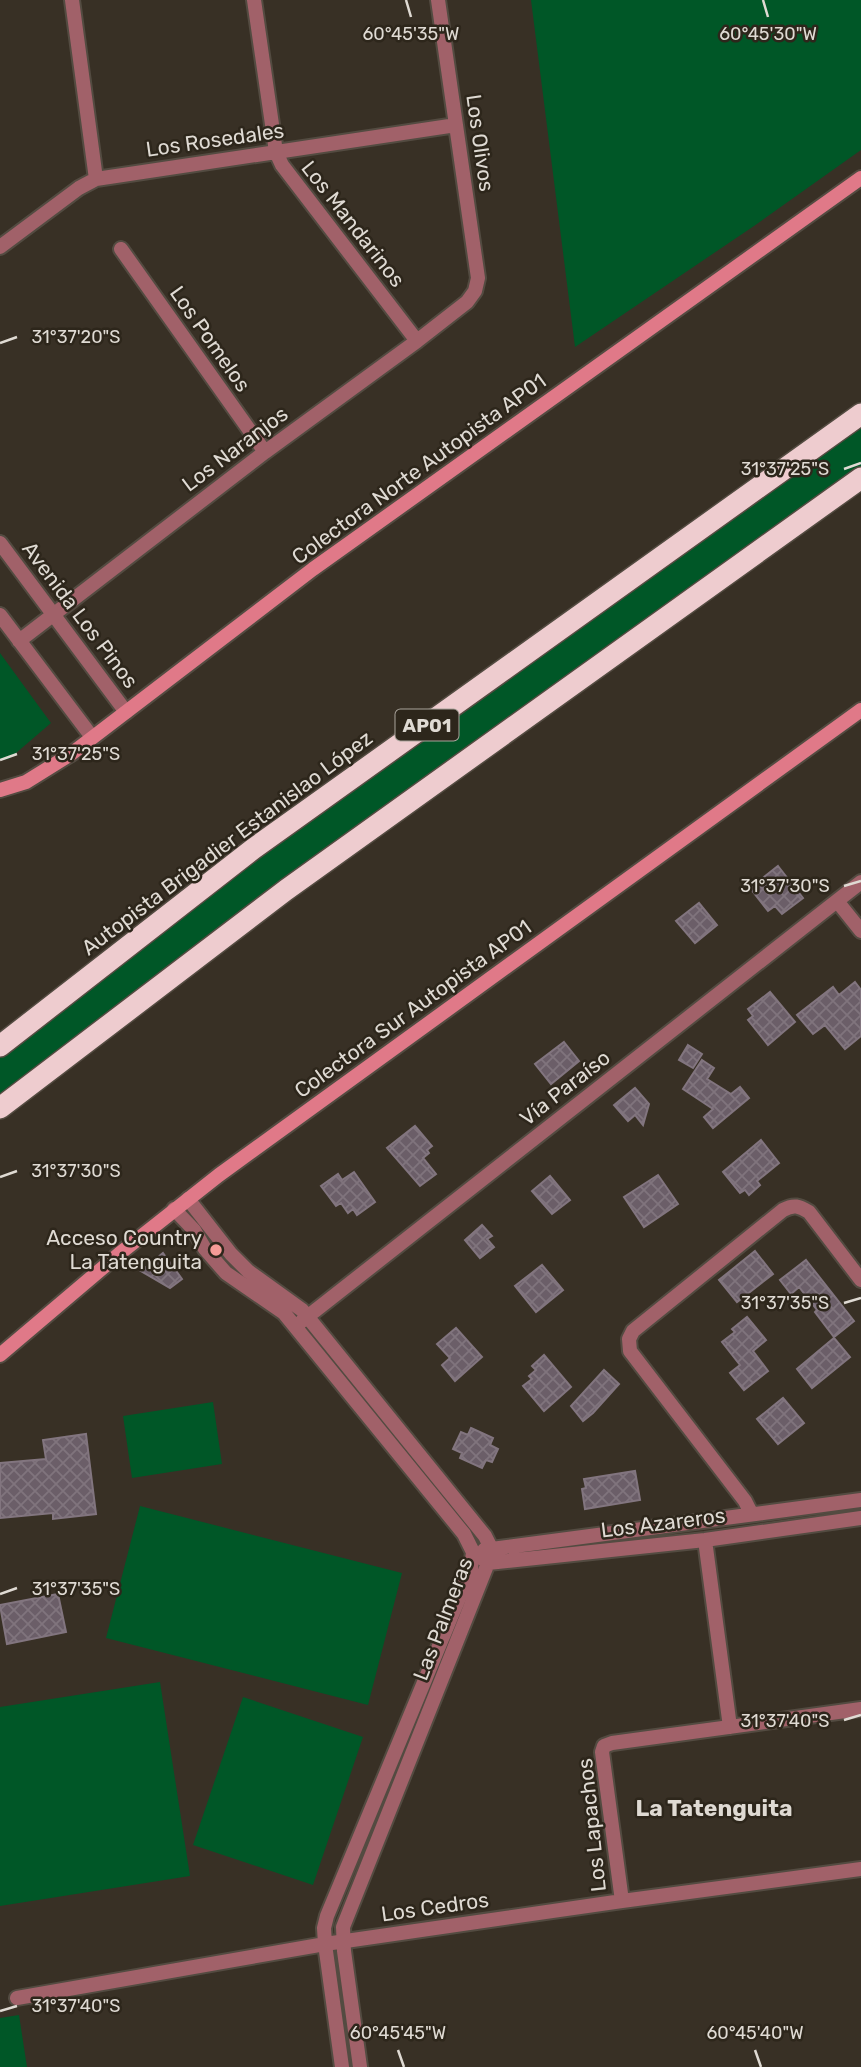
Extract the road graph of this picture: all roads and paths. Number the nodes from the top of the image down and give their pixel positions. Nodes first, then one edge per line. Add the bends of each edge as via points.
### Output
1 (72, 0) edge
2 (254, 0) edge
3 (438, 0) edge
4 (456, 125) junction
5 (276, 152) junction
6 (861, 178) edge
7 (96, 179) junction
8 (0, 247) edge
9 (121, 249) dead end
10 (475, 291) joint
11 (417, 341) junction
12 (861, 414) edge
13 (265, 452) junction
14 (861, 478) edge
15 (0, 543) edge
16 (52, 614) junction
17 (0, 615) edge
18 (19, 641) junction
19 (861, 710) edge
20 (126, 712) junction
21 (92, 737) junction
22 (0, 790) edge
23 (861, 882) edge
24 (837, 901) junction
25 (861, 931) edge
26 (0, 1046) edge
27 (0, 1108) edge
28 (188, 1199) junction
29 (174, 1209) junction
30 (861, 1280) edge
31 (307, 1317) junction
32 (295, 1326) junction
33 (0, 1355) edge
34 (861, 1500) edge
35 (751, 1513) junction
36 (861, 1518) edge
37 (684, 1522) junction
38 (705, 1540) junction
39 (686, 1542) junction
40 (473, 1552) junction
41 (489, 1556) junction
42 (861, 1709) edge
43 (730, 1727) junction
44 (861, 1869) edge
45 (622, 1900) junction
46 (343, 1941) junction
47 (325, 1944) junction
48 (17, 1998) dead end
49 (342, 2067) edge
50 (360, 2067) edge

1 - 7 street
2 - 5 street, Los Mandarinos
3 - 4 street, Los Olivos
4 - 5 street, Los Rosedales
4 - 10 street, Los Olivos via 478,278
5 - 7 street, Los Rosedales
5 - 11 street, Los Mandarinos via 291,179
6 - 20 main road, Colectora Norte Autopista AP01 via 313,569
7 - 8 street, Los Rosedales
9 - 13 street, Los Pomelos
10 - 11 street, Los Naranjos
11 - 13 street, Los Naranjos
12 - 26 highway, Autopista Brigadier Estanislao López / AP01 via 253,849
13 - 16 street, Los Naranjos
14 - 27 highway, AP01 via 285,890
15 - 16 street, Avenida Los Pinos
16 - 18 street, Los Naranjos
16 - 20 street, Avenida Los Pinos
17 - 18 street
18 - 21 street
19 - 28 main road, Colectora Sur Autopista AP01
20 - 21 main road, Colectora Norte Autopista AP01
21 - 22 main road, Colectora Norte Autopista AP01 via 47,771
23 - 24 street, Vía Paraíso
24 - 25 street
24 - 31 street, Vía Paraíso
28 - 29 main road, Colectora Sur Autopista AP01
28 - 31 street, Las Palmeras via 248,1271
29 - 32 street, Las Palmeras via 226,1273 284,1313
29 - 33 main road, Colectora Sur Autopista AP01
30 - 35 street via 808,1212 792,1206 629,1339 630,1351
31 - 32 street, Vía Paraíso
31 - 41 street, Las Palmeras via 485,1536
32 - 40 street, Las Palmeras via 464,1534
34 - 35 street, Los Azareros
35 - 37 street, Los Azareros
36 - 38 street, Los Azareros
37 - 39 street
37 - 41 street, Los Azareros
38 - 39 street, Los Azareros
38 - 43 street
39 - 41 street, Los Azareros
40 - 41 street
40 - 47 street, Las Palmeras via 471,1569 327,1916
41 - 46 street, Las Palmeras via 343,1927
42 - 43 street, Los Lapachos
43 - 45 street, Los Lapachos via 604,1746
44 - 45 street, Los Cedros
45 - 46 street, Los Cedros
46 - 47 street, Los Cedros
46 - 50 street, Las Palmeras
47 - 48 street, Los Cedros
47 - 49 street, Las Palmeras

